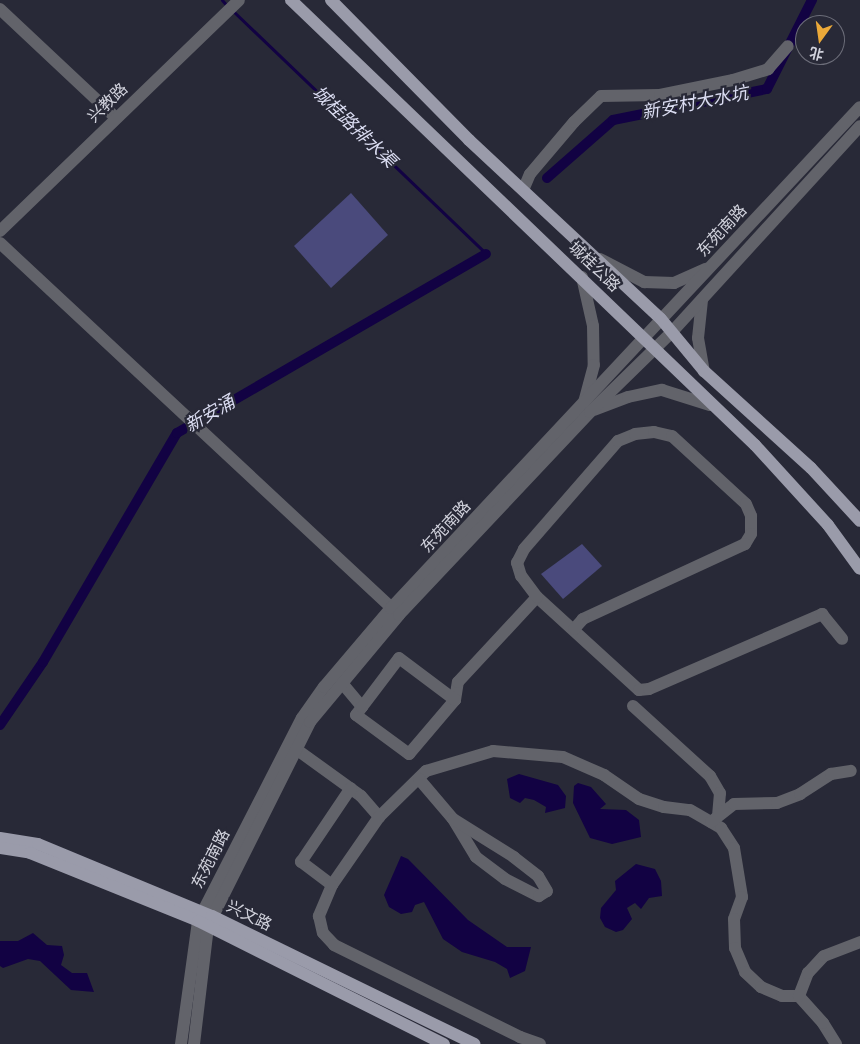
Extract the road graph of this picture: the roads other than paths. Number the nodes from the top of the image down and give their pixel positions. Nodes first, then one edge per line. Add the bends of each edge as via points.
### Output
1 (291, 0) edge
2 (332, 0) edge
3 (234, 4) edge
4 (0, 9) edge
5 (788, 46) dead end
6 (860, 107) edge
7 (116, 118) junction
8 (860, 126) edge
9 (524, 188) junction
10 (0, 231) edge
11 (0, 243) edge
12 (596, 257) junction
13 (711, 267) junction
14 (582, 277) junction
15 (703, 296) junction
16 (661, 319) junction
17 (671, 333) junction
18 (643, 338) junction
19 (655, 348) junction
20 (704, 371) junction
21 (710, 405) junction
22 (586, 409) junction
23 (859, 519) edge
24 (860, 569) edge
25 (537, 597) junction
26 (395, 612) junction
27 (574, 629) junction
28 (842, 639) dead end
29 (342, 683) junction
30 (455, 700) junction
31 (633, 706) dead end
32 (362, 707) junction
33 (296, 749) junction
34 (851, 771) dead end
35 (419, 779) junction
36 (351, 788) junction
37 (379, 817) junction
38 (454, 819) junction
39 (714, 819) junction
40 (0, 838) edge
41 (0, 848) edge
42 (332, 885) junction
43 (205, 919) junction
44 (860, 942) edge
45 (800, 996) junction
46 (181, 1044) edge
47 (194, 1044) edge
48 (444, 1044) edge
49 (475, 1044) edge
50 (540, 1044) edge
51 (836, 1044) edge

1 - 14 main road, 城桂公路
2 - 9 main road, 城桂公路 via 469,140
3 - 7 street, 兴教路
4 - 7 street
5 - 9 street via 768,69 732,80 660,95 601,96 530,174
6 - 13 street, 东苑南路
7 - 10 street, 兴教路
8 - 15 street, 东苑南路
9 - 12 main road, 城桂公路
11 - 26 street
12 - 13 street via 644,282 674,283
12 - 16 main road, 城桂公路
13 - 16 street, 东苑南路
14 - 18 main road, 城桂公路
14 - 22 street via 592,326 594,366
15 - 17 street, 东苑南路
15 - 20 street via 698,314 698,338
16 - 17 main road, 城桂公路
16 - 18 street, 东苑南路
17 - 19 street, 东苑南路
17 - 20 main road, 城桂公路
18 - 19 main road, 城桂公路
18 - 22 street, 东苑南路
19 - 21 main road, 城桂公路
19 - 22 street, 东苑南路
20 - 23 main road, 城桂公路 via 811,468
21 - 22 street via 662,390
21 - 24 main road, 城桂公路 via 782,474 828,525
22 - 26 street, 东苑南路
25 - 27 street
25 - 27 street via 521,576 517,564 524,549 618,441 635,434 654,432 672,436 746,504 751,516 751,534 745,544 583,619
25 - 30 street via 458,682
26 - 29 street, 东苑南路
26 - 43 street, 东苑南路 via 302,718
27 - 28 street via 639,690 649,690 822,614
29 - 32 street
29 - 33 street, 东苑南路 via 310,722
30 - 32 street via 399,658
30 - 32 street via 409,754 356,715
31 - 39 street via 710,776 720,794
33 - 36 street
33 - 43 street, 东苑南路
34 - 39 street via 831,774 800,794 776,804 734,804
35 - 37 street
35 - 38 street
35 - 39 street via 426,771 493,751 563,757 604,776 639,799 664,807 690,810
36 - 37 street
36 - 42 street via 300,862
37 - 42 street
38 - 38 street via 476,857 505,878 539,896 547,891 538,876 514,857
39 - 45 street via 734,848 741,874 742,897 734,919 735,948 745,972 761,987 782,996
40 - 43 main road, 兴文路 via 38,844
41 - 43 main road, 兴文路 via 30,853
42 - 50 street via 319,916 323,933 334,945
43 - 46 street, 东苑南路
43 - 47 street, 东苑南路
43 - 48 main road, 兴文路
43 - 49 main road, 兴文路
44 - 45 street via 824,956 808,973
45 - 51 street

